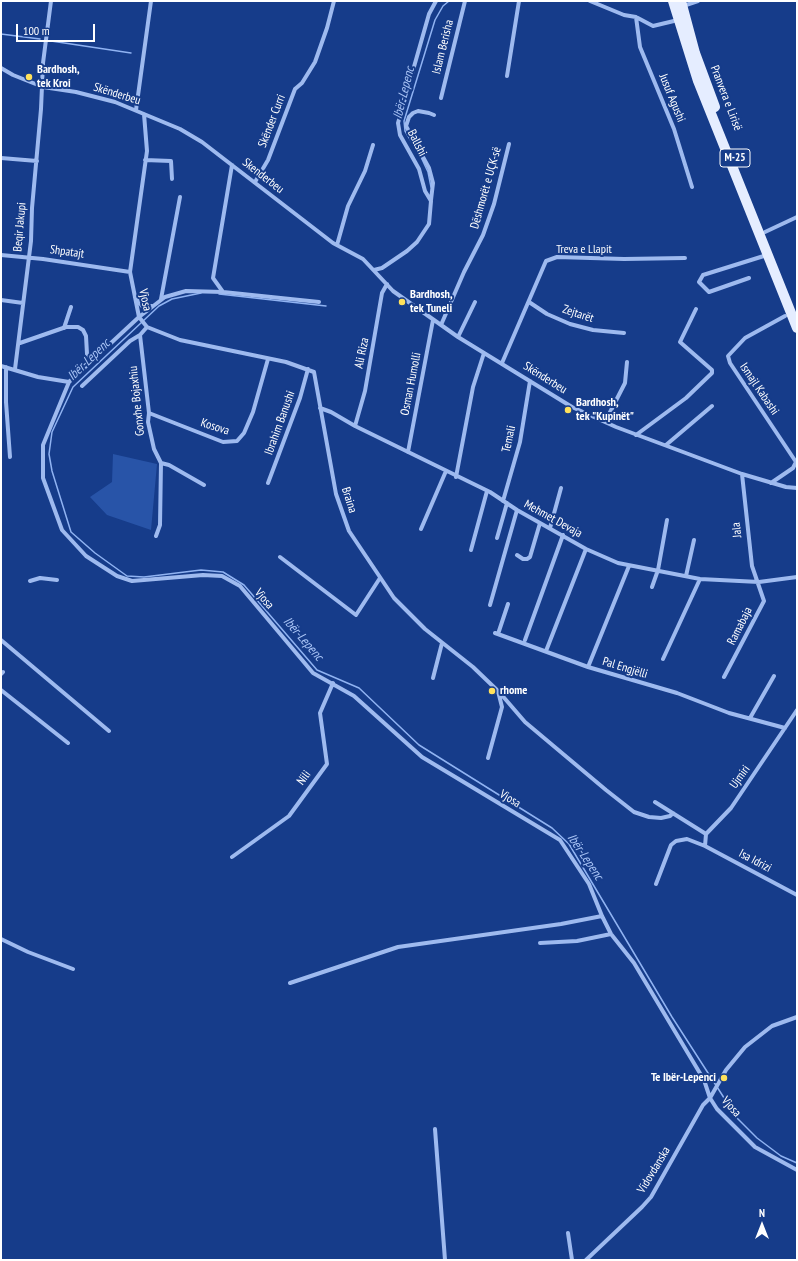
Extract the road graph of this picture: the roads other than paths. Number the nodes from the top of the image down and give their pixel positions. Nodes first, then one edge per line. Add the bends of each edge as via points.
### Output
1 (51, 1) edge
2 (151, 1) edge
3 (334, 1) edge
4 (436, 1) edge
5 (465, 1) edge
6 (519, 1) edge
7 (590, 1) edge
8 (698, 1) edge
9 (679, 3) edge
10 (636, 17) junction
11 (679, 20) junction
12 (1, 68) edge
13 (507, 76) dead end
14 (43, 87) junction
15 (441, 98) dead end
16 (136, 110) junction
17 (144, 114) junction
18 (434, 115) dead end
19 (180, 129) joint
20 (509, 144) dead end
21 (374, 145) dead end
22 (1, 158) edge
23 (145, 160) junction
24 (37, 161) junction
25 (232, 165) junction
26 (172, 179) dead end
27 (255, 182) junction
28 (692, 187) dead end
29 (180, 197) dead end
30 (431, 201) junction
31 (797, 217) edge
32 (765, 232) junction
33 (333, 243) joint
34 (337, 245) junction
35 (1, 255) edge
36 (768, 255) junction
37 (27, 258) junction
38 (685, 258) dead end
39 (375, 271) junction
40 (130, 272) junction
41 (749, 278) dead end
42 (386, 283) junction
43 (224, 292) junction
44 (134, 296) junction
45 (1, 300) edge
46 (160, 301) junction
47 (319, 302) dead end
48 (475, 302) dead end
49 (529, 302) junction
50 (23, 303) junction
51 (153, 306) junction
52 (71, 307) dead end
53 (696, 309) dead end
54 (797, 313) edge
55 (785, 316) dead end
56 (139, 317) junction
57 (433, 320) junction
58 (441, 325) junction
59 (146, 326) junction
60 (64, 328) junction
61 (797, 328) edge
62 (624, 333) dead end
63 (140, 335) junction
64 (458, 337) junction
65 (20, 343) junction
66 (484, 353) junction
67 (268, 359) junction
68 (93, 360) junction
69 (627, 362) dead end
70 (502, 363) junction
71 (1, 366) edge
72 (6, 367) junction
73 (308, 369) junction
74 (15, 370) junction
75 (530, 381) junction
76 (69, 382) junction
77 (82, 386) dead end
78 (712, 406) dead end
79 (320, 408) junction
80 (149, 413) junction
81 (605, 422) junction
82 (355, 426) junction
83 (636, 435) junction
84 (666, 444) junction
85 (408, 452) junction
86 (10, 457) dead end
87 (161, 463) junction
88 (446, 471) junction
89 (742, 474) junction
90 (456, 477) junction
91 (268, 483) dead end
92 (771, 483) junction
93 (204, 485) dead end
94 (561, 488) dead end
95 (797, 488) edge
96 (487, 491) junction
97 (505, 502) junction
98 (517, 510) junction
99 (667, 520) dead end
100 (540, 523) junction
101 (550, 528) junction
102 (420, 529) dead end
103 (562, 535) junction
104 (156, 536) dead end
105 (497, 538) dead end
106 (694, 540) dead end
107 (586, 549) junction
108 (471, 550) dead end
109 (517, 556) dead end
110 (280, 557) dead end
111 (629, 566) junction
112 (658, 570) junction
113 (686, 576) junction
114 (797, 577) edge
115 (380, 578) junction
116 (700, 579) junction
117 (57, 580) dead end
118 (30, 581) dead end
119 (758, 582) junction
120 (652, 587) dead end
121 (508, 604) dead end
122 (490, 605) dead end
123 (1, 640) edge
124 (525, 640) dead end
125 (442, 643) junction
126 (546, 652) junction
127 (663, 658) dead end
128 (588, 667) junction
129 (774, 676) dead end
130 (724, 677) dead end
131 (433, 678) dead end
132 (333, 683) junction
133 (1, 690) edge
134 (498, 691) junction
135 (797, 710) edge
136 (750, 718) junction
137 (785, 728) junction
138 (109, 731) dead end
139 (68, 743) dead end
140 (488, 758) dead end
141 (655, 802) dead end
142 (673, 813) junction
143 (706, 834) junction
144 (705, 846) junction
145 (232, 857) dead end
146 (656, 884) dead end
147 (797, 895) edge
148 (602, 916) junction
149 (611, 934) junction
150 (1, 939) edge
151 (540, 943) dead end
152 (73, 969) dead end
153 (290, 983) dead end
154 (797, 1017) edge
155 (710, 1098) junction
156 (435, 1129) dead end
157 (797, 1170) edge
158 (568, 1232) dead end
159 (445, 1260) edge
160 (572, 1260) edge
161 (586, 1260) edge

1 - 14 street, Beqir Jakupi via 43,63
2 - 16 street
3 - 27 street, Skënder Curri via 315,62 302,83 295,89 268,160
4 - 30 street, Ballshi via 429,14 398,123 400,134 417,164 425,191
5 - 15 street, Islam Berisha
6 - 13 street
7 - 10 street
8 - 9 street
9 - 11 main road, Pranvera e Lirisë
9 - 32 main road, Pranvera e Lirisë / M-25 via 695,53
10 - 11 street via 653,26
10 - 28 street, Jusuf Agushi via 640,47 674,129
11 - 36 main road, Pranvera e Lirisë via 698,81
12 - 14 street, Skënderbeu
14 - 16 street, Skënderbeu via 76,92
14 - 24 street, Beqir Jakupi
16 - 17 street, Skënderbeu
17 - 19 street, Skënderbeu
17 - 23 street, Vjosa via 147,151
18 - 30 street via 418,111 409,117 406,126 429,168 433,183
19 - 25 street, Skenderbeu
20 - 58 street, Dëshmorët e UÇK-së via 494,204 483,235
21 - 34 street via 348,206
22 - 24 street
23 - 26 street via 171,161
23 - 40 street, Vjosa
24 - 37 street, Beqir Jakupi via 31,241
25 - 27 street, Skenderbeu
25 - 43 street via 213,278
27 - 33 street, Skenderbeu
29 - 46 street
30 - 39 street, Ballshi via 429,224 417,242
31 - 32 street
32 - 54 main road, Pranvera e Lirisë / M-25
33 - 34 street, Skënderbeu
34 - 39 street, Skënderbeu via 363,259
35 - 37 street, Shpatajt
36 - 41 street via 703,275 699,282 709,292
36 - 61 main road, Pranvera e Lirisë
37 - 40 street, Shpatajt
37 - 50 street, Beqir Jakupi
38 - 49 street, Treva e Llapit via 624,260 557,257 546,261
39 - 42 street, Skënderbeu
40 - 44 street, Vjosa
42 - 57 street, Skënderbeu via 393,292
42 - 82 street, Ali Riza via 382,293 365,391
43 - 46 street via 186,291
43 - 47 street
44 - 51 street via 142,306
44 - 56 street, Vjosa
45 - 50 street
46 - 51 street
48 - 64 street
49 - 62 street, Zejtarët via 547,314 570,324 593,330
49 - 70 street, Treva e Llapit
50 - 65 street, Beqir Jakupi
51 - 56 street
52 - 60 street
53 - 83 street via 680,342 712,370 712,373 686,398
55 - 92 street, Ismajl Kabashi via 746,338 728,356 730,363 796,462 793,468
56 - 59 street
56 - 68 street, Vjosa
57 - 58 street, Skënderbeu
57 - 85 street, Osman Humolli
58 - 64 street, Skënderbeu
59 - 63 street, Gonxhe Bojaxhiu
59 - 67 street via 180,340
60 - 65 street
60 - 68 street via 82,328 86,336 87,354
63 - 77 street, Gonxhe Bojaxhiu via 120,349
63 - 80 street, Gonxhe Bojaxhiu
64 - 66 street, Skënderbeu
65 - 74 street, Beqir Jakupi
66 - 70 street, Skënderbeu
66 - 90 street via 473,386
67 - 73 street
67 - 80 street, Kosova via 253,412 244,433 237,441 223,442
68 - 76 street, Vjosa
69 - 81 street via 625,383
70 - 75 street, Skënderbeu
71 - 72 street
72 - 74 street
72 - 86 street
73 - 79 street, Braina via 316,376
73 - 91 street, Ibrahim Banushi via 298,405
74 - 76 street
75 - 81 street, Skënderbeu via 572,407
75 - 97 street, Temali via 520,442
76 - 132 street, Vjosa via 43,445 43,478 64,532 86,556 117,576 132,582 203,575 222,576 240,586 313,673
78 - 84 street
79 - 82 street, Mehmet Devaja
79 - 115 street, Braina via 336,494 349,531
80 - 87 street, Gonxhe Bojaxhiu via 150,438
81 - 83 street, Skënderbeu
82 - 85 street, Mehmet Devaja
83 - 84 street, Skënderbeu
84 - 89 street, Skënderbeu
85 - 88 street, Mehmet Devaja
87 - 93 street
87 - 104 street, Gonxhe Bojaxhiu via 160,524
88 - 90 street, Mehmet Devaja
88 - 102 street
89 - 92 street, Skënderbeu
89 - 119 street, Jala via 752,566
90 - 96 street, Mehmet Devaja
92 - 95 street, Skënderbeu
94 - 101 street
96 - 97 street, Mehmet Devaja
96 - 108 street
97 - 98 street, Mehmet Devaja
97 - 105 street, Temali
98 - 100 street, Mehmet Devaja
98 - 122 street
99 - 112 street
100 - 101 street, Mehmet Devaja
100 - 109 street via 530,557 528,559
101 - 103 street, Mehmet Devaja
103 - 107 street, Mehmet Devaja
103 - 124 street
106 - 113 street
107 - 111 street, Mehmet Devaja
107 - 126 street
110 - 115 street via 356,615
111 - 112 street, Mehmet Devaja
111 - 128 street
112 - 113 street, Mehmet Devaja
112 - 120 street
113 - 116 street, Mehmet Devaja
114 - 119 street, Mehmet Devaja
115 - 125 street, Braina via 394,598
116 - 119 street, Mehmet Devaja
116 - 127 street
117 - 118 street via 40,578
119 - 130 street, Ramabaja via 764,601
121 - 126 street, Pal Engjëlli via 496,633
123 - 138 street
125 - 131 street
125 - 134 street, Braina
126 - 128 street, Pal Engjëlli
128 - 136 street, Pal Engjëlli
129 - 136 street
132 - 145 street, Nili via 320,713 327,764 289,816
132 - 148 street, Vjosa via 354,696 422,757 560,840 589,884
133 - 139 street
134 - 140 street via 502,707
134 - 142 street, Braina via 525,722 634,812 661,818
135 - 137 street
136 - 137 street, Pal Engjëlli
137 - 143 street, Ujmiri via 731,808
141 - 142 street
142 - 143 street
143 - 144 street
144 - 146 street via 687,839 676,841 671,845
144 - 147 street, Isa Idrizi
148 - 149 street, Vjosa
148 - 153 street via 398,947
149 - 151 street via 577,941
149 - 155 street, Vjosa via 634,963 704,1080
150 - 152 street
154 - 155 street, Vidovdanska via 772,1026 754,1039 726,1070
155 - 157 street, Vjosa via 755,1147
155 - 161 street, Vidovdanska via 703,1105 651,1197
156 - 159 street
158 - 160 street

